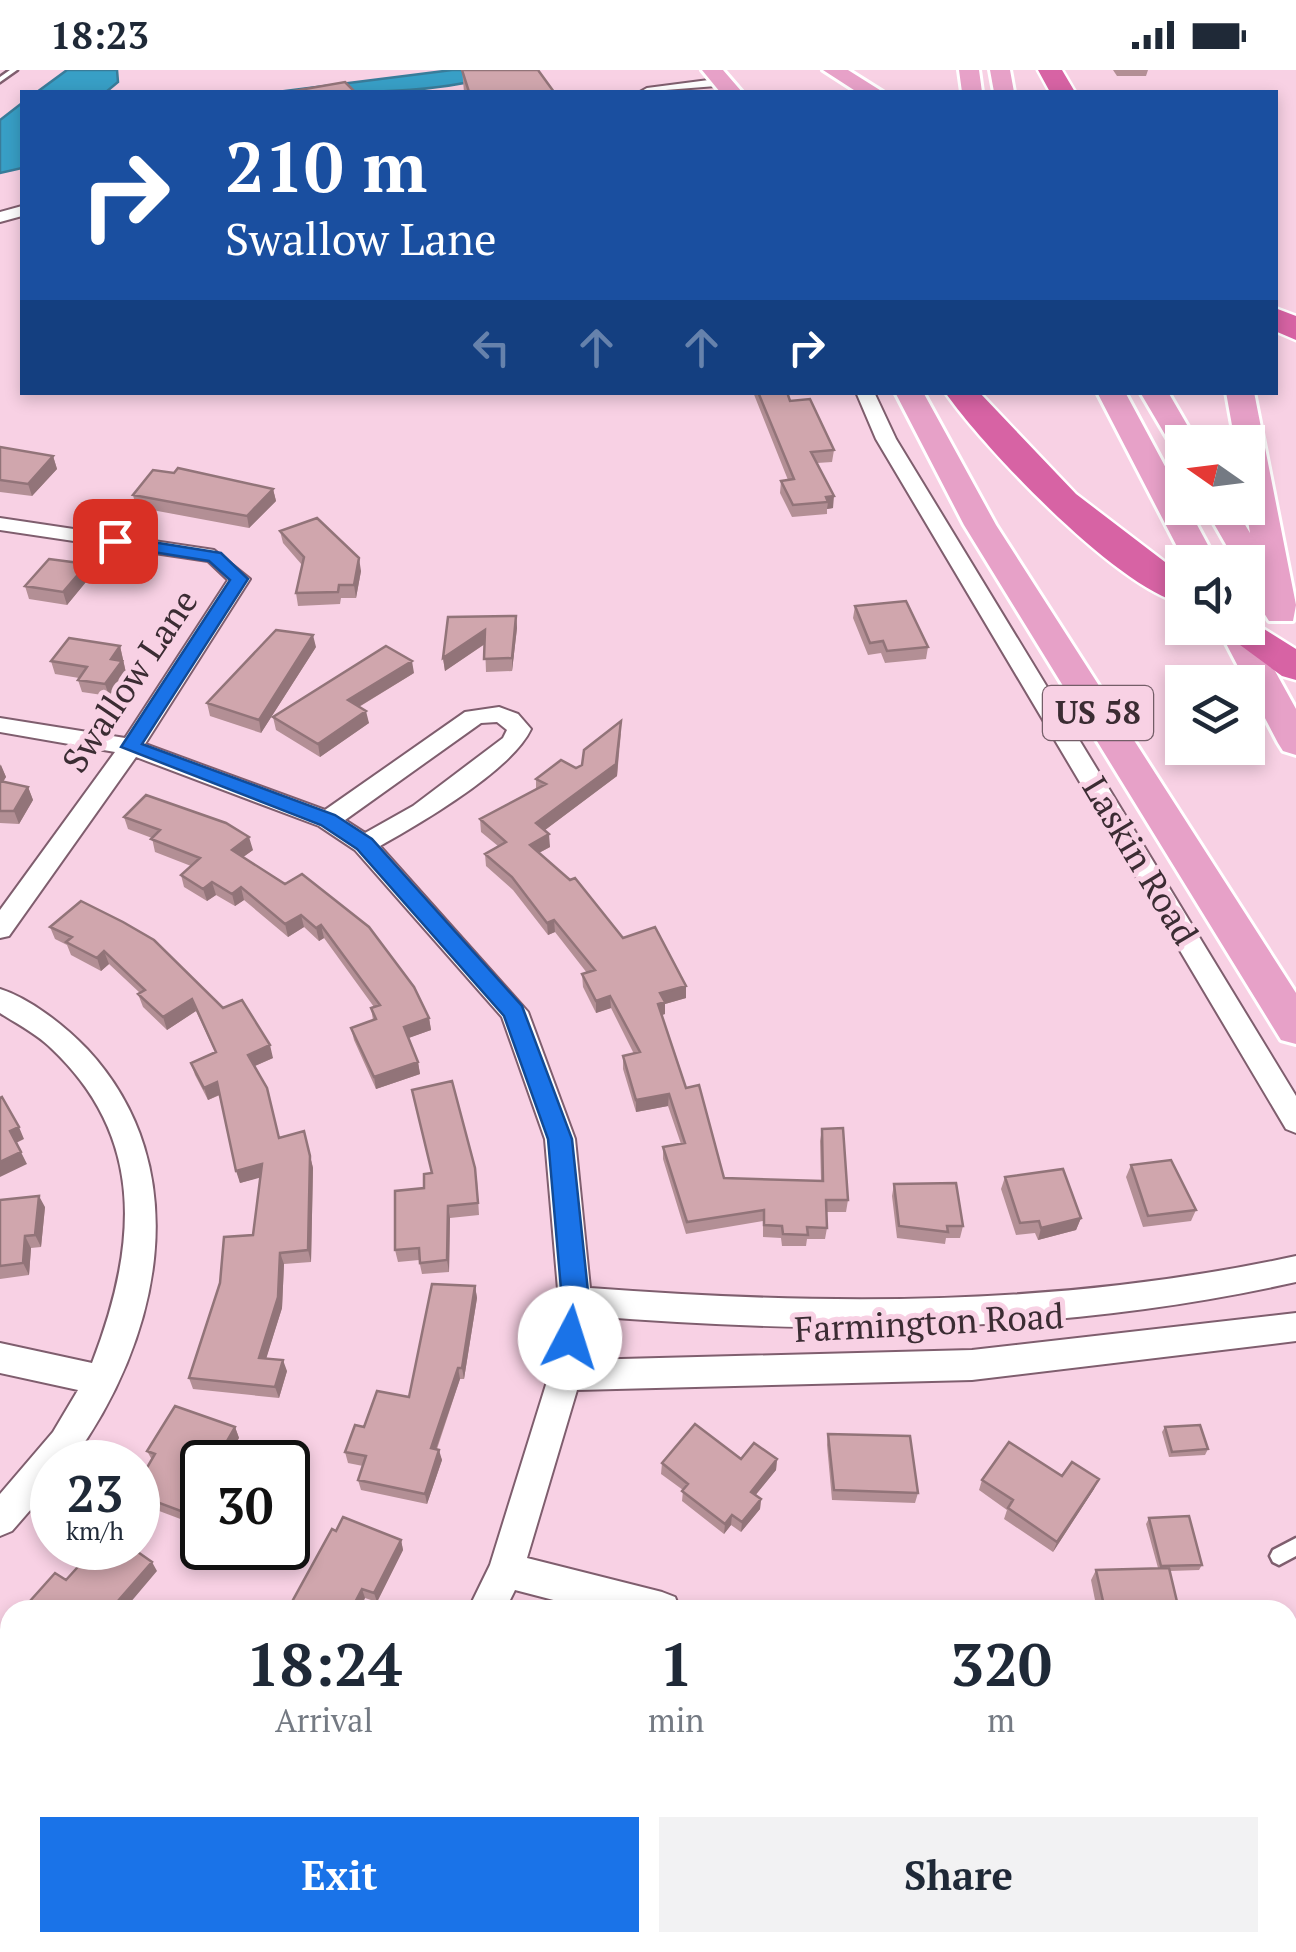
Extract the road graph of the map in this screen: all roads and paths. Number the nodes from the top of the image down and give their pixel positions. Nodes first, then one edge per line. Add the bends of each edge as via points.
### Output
1 (14, 70) edge
2 (652, 70) edge
3 (687, 70) edge
4 (834, 70) edge
5 (0, 80) edge
6 (715, 84) edge
7 (670, 89) junction
8 (662, 90) edge
9 (869, 90) edge
10 (866, 395) edge
11 (911, 395) edge
12 (964, 395) edge
13 (996, 395) edge
14 (1113, 395) edge
15 (1156, 395) edge
16 (1241, 395) edge
17 (1173, 425) edge
18 (1042, 486) junction
19 (0, 524) edge
20 (1230, 525) edge
21 (1191, 545) edge
22 (1165, 581) edge
23 (1289, 626) edge
24 (1245, 645) edge
25 (1262, 645) edge
26 (1296, 667) edge
27 (0, 726) edge
28 (1291, 735) edge
29 (130, 747) junction
30 (328, 820) junction
31 (364, 844) junction
32 (0, 930) edge
33 (0, 999) edge
34 (1296, 1028) edge
35 (1296, 1121) edge
36 (1296, 1270) edge
37 (576, 1301) junction
38 (1296, 1327) edge
39 (0, 1358) edge
40 (565, 1376) junction
41 (102, 1380) junction
42 (0, 1519) edge
43 (506, 1570) junction
44 (491, 1600) edge
45 (623, 1600) edge

1 - 5 lane
2 - 7 street
3 - 6 street
4 - 9 main road
6 - 7 street
7 - 8 street
10 - 35 street, Laskin Road via 886,439
11 - 34 main road, Laskin Road / US 58 via 980,525
12 - 18 highway
13 - 18 highway
14 - 21 main road
15 - 17 main road
16 - 23 main road
18 - 22 highway
19 - 29 street, Swallow Lane via 214,556 239,579
20 - 23 main road
24 - 28 main road
25 - 26 highway
27 - 29 street
29 - 30 street
29 - 32 street, Swallow Lane
30 - 31 street
30 - 31 street via 473,717 500,714 513,720 519,729 513,742 422,812
31 - 37 street via 514,1012 560,1139
33 - 41 street via 62,1038 92,1069 134,1144 145,1216 142,1256 127,1320
36 - 37 street, Farmington Road via 1128,1300 1009,1312 850,1316
37 - 40 street
38 - 40 street, Farmington Road via 972,1365
39 - 41 street
40 - 43 street
41 - 42 street via 55,1456
43 - 44 street
43 - 45 street

